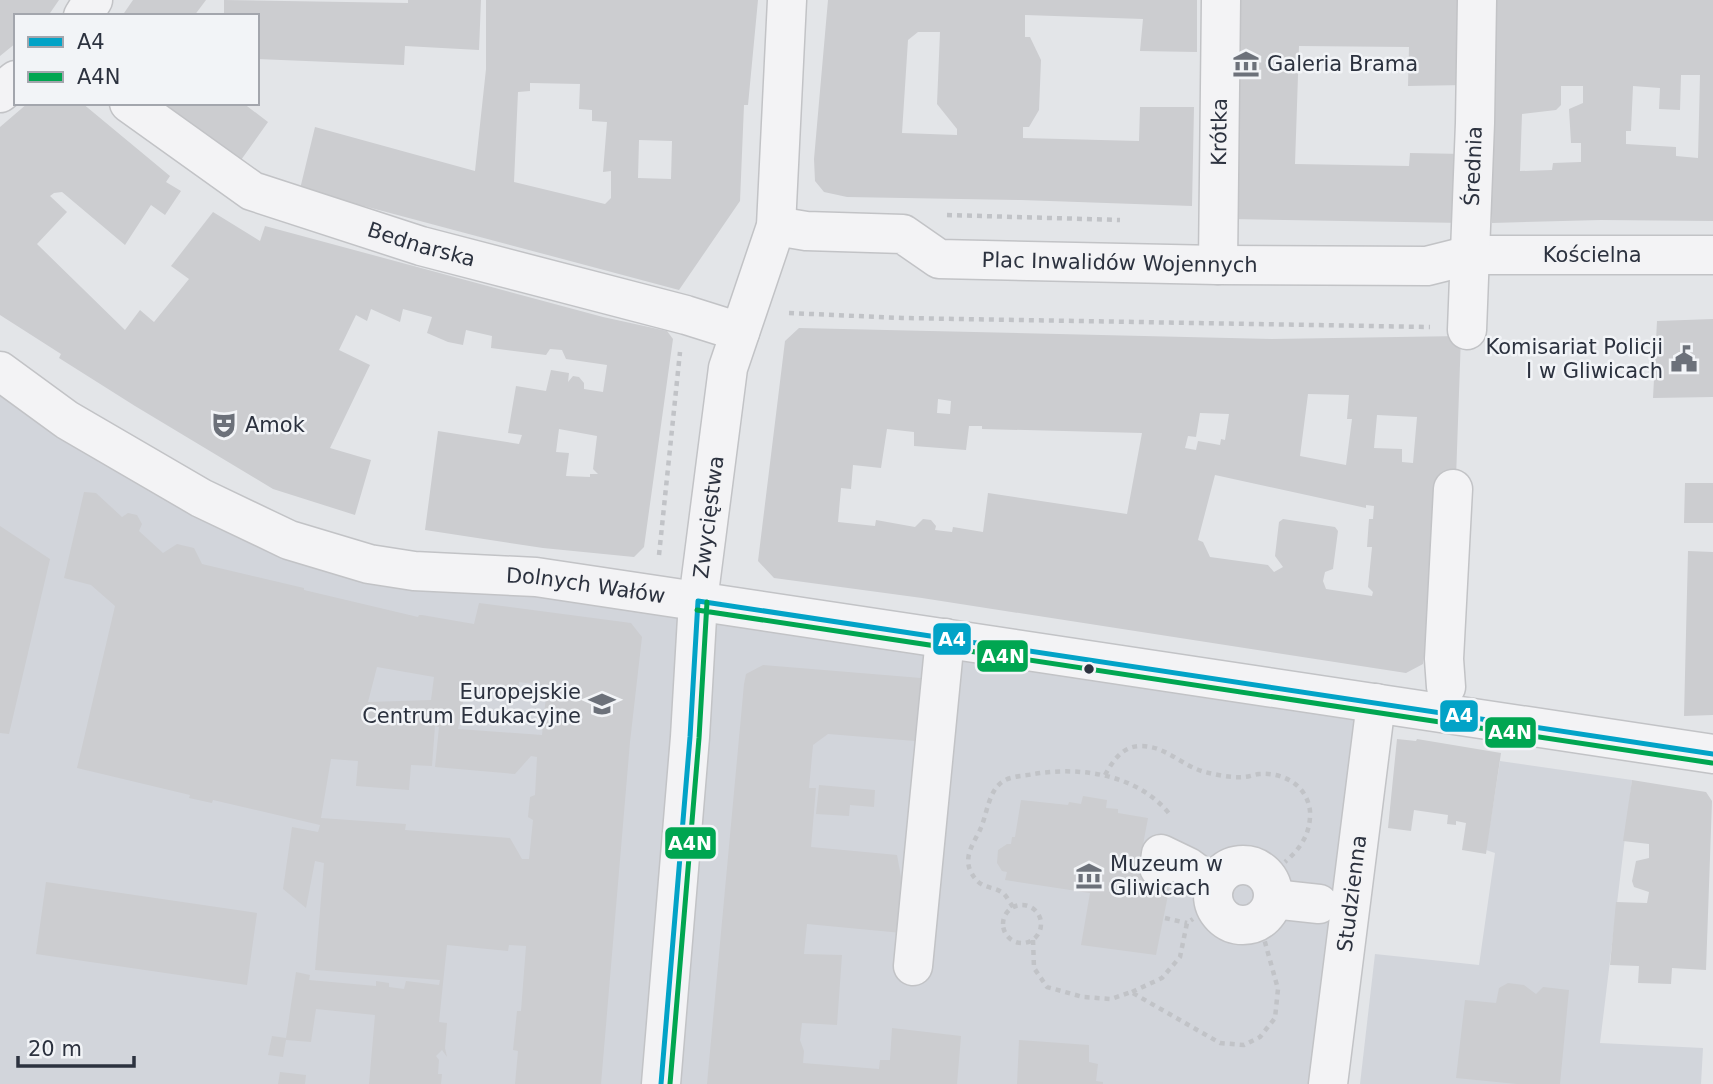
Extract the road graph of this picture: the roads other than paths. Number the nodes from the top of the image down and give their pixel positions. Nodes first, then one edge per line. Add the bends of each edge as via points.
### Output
1 (787, 0) edge
2 (1221, 0) edge
3 (1476, 0) edge
4 (14, 82) edge
5 (0, 93) edge
6 (131, 105) edge
7 (776, 226) junction
8 (1471, 255) junction
9 (1713, 255) edge
10 (1218, 265) junction
11 (1467, 330) road end
12 (740, 332) junction
13 (0, 371) edge
14 (1453, 489) dead end
15 (698, 601) junction
16 (945, 638) junction
17 (1446, 687) dead end
18 (1376, 703) junction
19 (1713, 754) edge
20 (1265, 897) junction
21 (1319, 904) dead end
22 (912, 966) dead end
23 (661, 1084) edge
24 (1328, 1084) edge

1 - 7 street, Zwycięstwa
2 - 10 street, Krótka
3 - 8 street, Średnia
4 - 5 street
6 - 12 street, Bednarska via 252,191 421,246
7 - 10 street, Plac Inwalidów Wojennych via 903,234 939,259
7 - 12 street, Zwycięstwa
8 - 9 street, Kościelna
8 - 10 street, Plac Inwalidów Wojennych via 1427,266
8 - 11 street, Średnia
12 - 15 street, Zwycięstwa via 728,368
13 - 15 street, Dolnych Wałów via 67,420 201,498 289,540 380,566 536,577
14 - 17 street
15 - 16 street, Dolnych Wałów
15 - 23 street, Zwycięstwa
16 - 18 street, Dolnych Wałów
16 - 22 street
18 - 19 street, Dolnych Wałów
18 - 24 street, Studzienna
20 - 20 street via 1244,865 1225,870 1192,890 1235,925 1246,926
20 - 21 street

